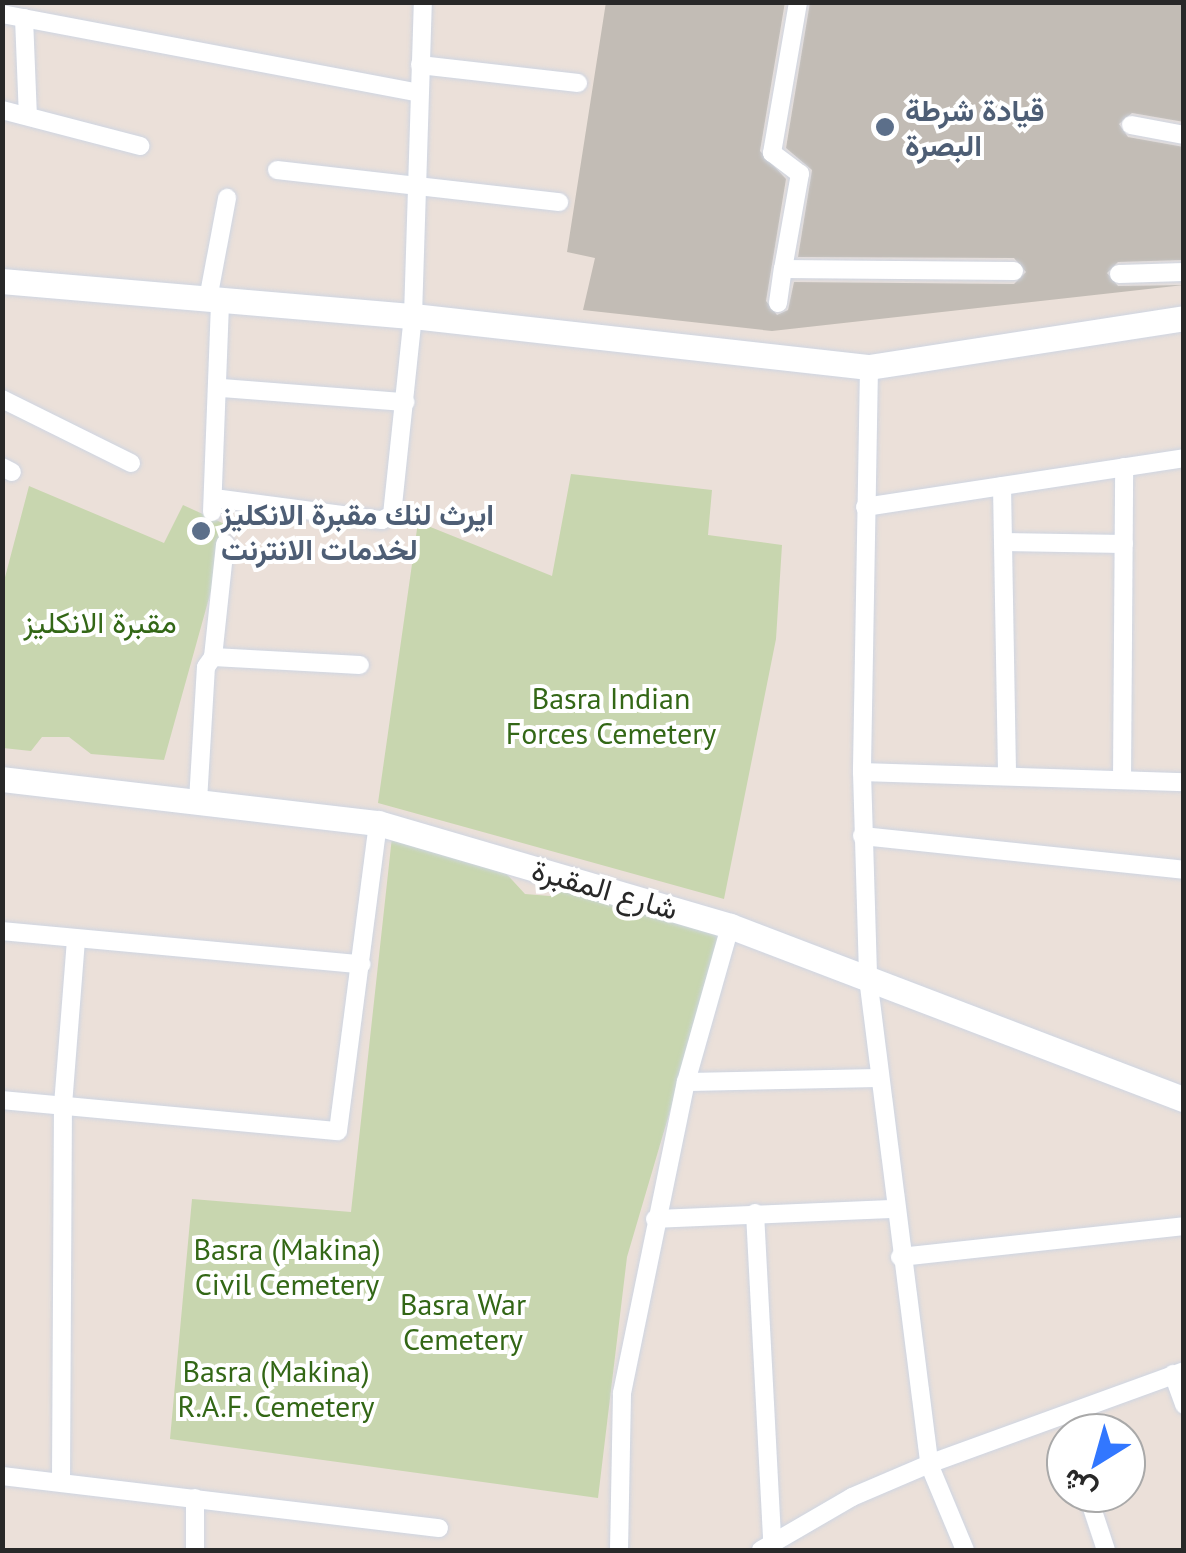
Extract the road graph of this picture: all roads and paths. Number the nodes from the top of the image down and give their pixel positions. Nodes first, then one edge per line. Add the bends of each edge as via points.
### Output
1 (422, 2) edge
2 (798, 2) edge
3 (2, 14) edge
4 (24, 18) junction
5 (420, 65) junction
6 (578, 83) dead end
7 (419, 93) junction
8 (2, 110) edge
9 (28, 116) junction
10 (1130, 125) dead end
11 (1184, 135) edge
12 (140, 146) dead end
13 (277, 170) dead end
14 (415, 184) junction
15 (227, 198) dead end
16 (559, 202) dead end
17 (783, 269) junction
18 (1014, 272) dead end
19 (1184, 272) edge
20 (1119, 274) dead end
21 (2, 282) edge
22 (214, 299) junction
23 (778, 303) dead end
24 (413, 316) junction
25 (1184, 318) edge
26 (869, 367) junction
27 (221, 388) junction
28 (2, 399) edge
29 (405, 402) junction
30 (1184, 458) edge
31 (131, 464) dead end
32 (1124, 467) junction
33 (1002, 486) junction
34 (866, 508) junction
35 (1003, 542) junction
36 (225, 544) dead end
37 (1124, 544) junction
38 (213, 657) junction
39 (360, 664) dead end
40 (862, 772) junction
41 (1006, 776) junction
42 (2, 779) edge
43 (1122, 780) junction
44 (1184, 782) edge
45 (198, 801) junction
46 (378, 823) junction
47 (862, 836) junction
48 (1184, 870) edge
49 (730, 926) junction
50 (2, 931) edge
51 (76, 941) junction
52 (361, 964) junction
53 (868, 978) junction
54 (880, 1078) junction
55 (686, 1082) junction
56 (1184, 1099) edge
57 (2, 1100) edge
58 (63, 1106) junction
59 (894, 1209) junction
60 (755, 1214) junction
61 (655, 1219) junction
62 (1184, 1226) edge
63 (900, 1257) junction
64 (1178, 1373) edge
65 (1184, 1406) edge
66 (1065, 1413) edge
67 (1046, 1420) edge
68 (928, 1464) junction
69 (2, 1476) edge
70 (61, 1482) junction
71 (195, 1498) junction
72 (1094, 1513) edge
73 (439, 1528) dead end
74 (767, 1546) edge
75 (195, 1550) edge
76 (618, 1550) edge
77 (964, 1550) edge
78 (1106, 1550) edge

1 - 5 street
2 - 17 street via 772,153 800,174
3 - 4 street
4 - 7 street
4 - 9 street
5 - 6 street
5 - 7 street
7 - 14 street
8 - 9 street
9 - 12 street
10 - 11 street
13 - 14 street
14 - 16 street
14 - 24 street
15 - 22 street
17 - 18 street
17 - 23 street
19 - 20 street
21 - 22 main road
22 - 24 main road
22 - 27 street
24 - 26 main road
24 - 29 street
25 - 26 main road
26 - 34 street
27 - 29 street
27 - 29 street via 212,505 382,520 395,506
28 - 31 street
30 - 32 street
32 - 33 street
32 - 37 street
33 - 34 street
33 - 35 street
34 - 40 street
35 - 37 street
35 - 41 street
36 - 38 street
37 - 43 street
38 - 39 street
38 - 45 street via 206,667
40 - 41 street
40 - 47 street
41 - 43 street
42 - 45 main road, شارع المقبرة
43 - 44 street
45 - 46 main road, شارع المقبرة
46 - 49 main road, شارع المقبرة
46 - 52 street
47 - 48 street
47 - 53 street
49 - 53 main road, شارع المقبرة
49 - 55 street
50 - 51 street
51 - 52 street
51 - 58 street
52 - 58 street via 338,1130
53 - 54 street
53 - 56 main road, شارع المقبرة
54 - 55 street
54 - 59 street
55 - 61 street
57 - 58 street
58 - 70 street
59 - 60 street
59 - 63 street
60 - 61 street
60 - 74 street
61 - 76 street via 622,1393
62 - 63 street
63 - 68 street
64 - 65 street
64 - 66 street
67 - 68 street
68 - 74 street via 852,1497
68 - 77 street
69 - 70 street
70 - 71 street
71 - 73 street
71 - 75 street
72 - 78 street

